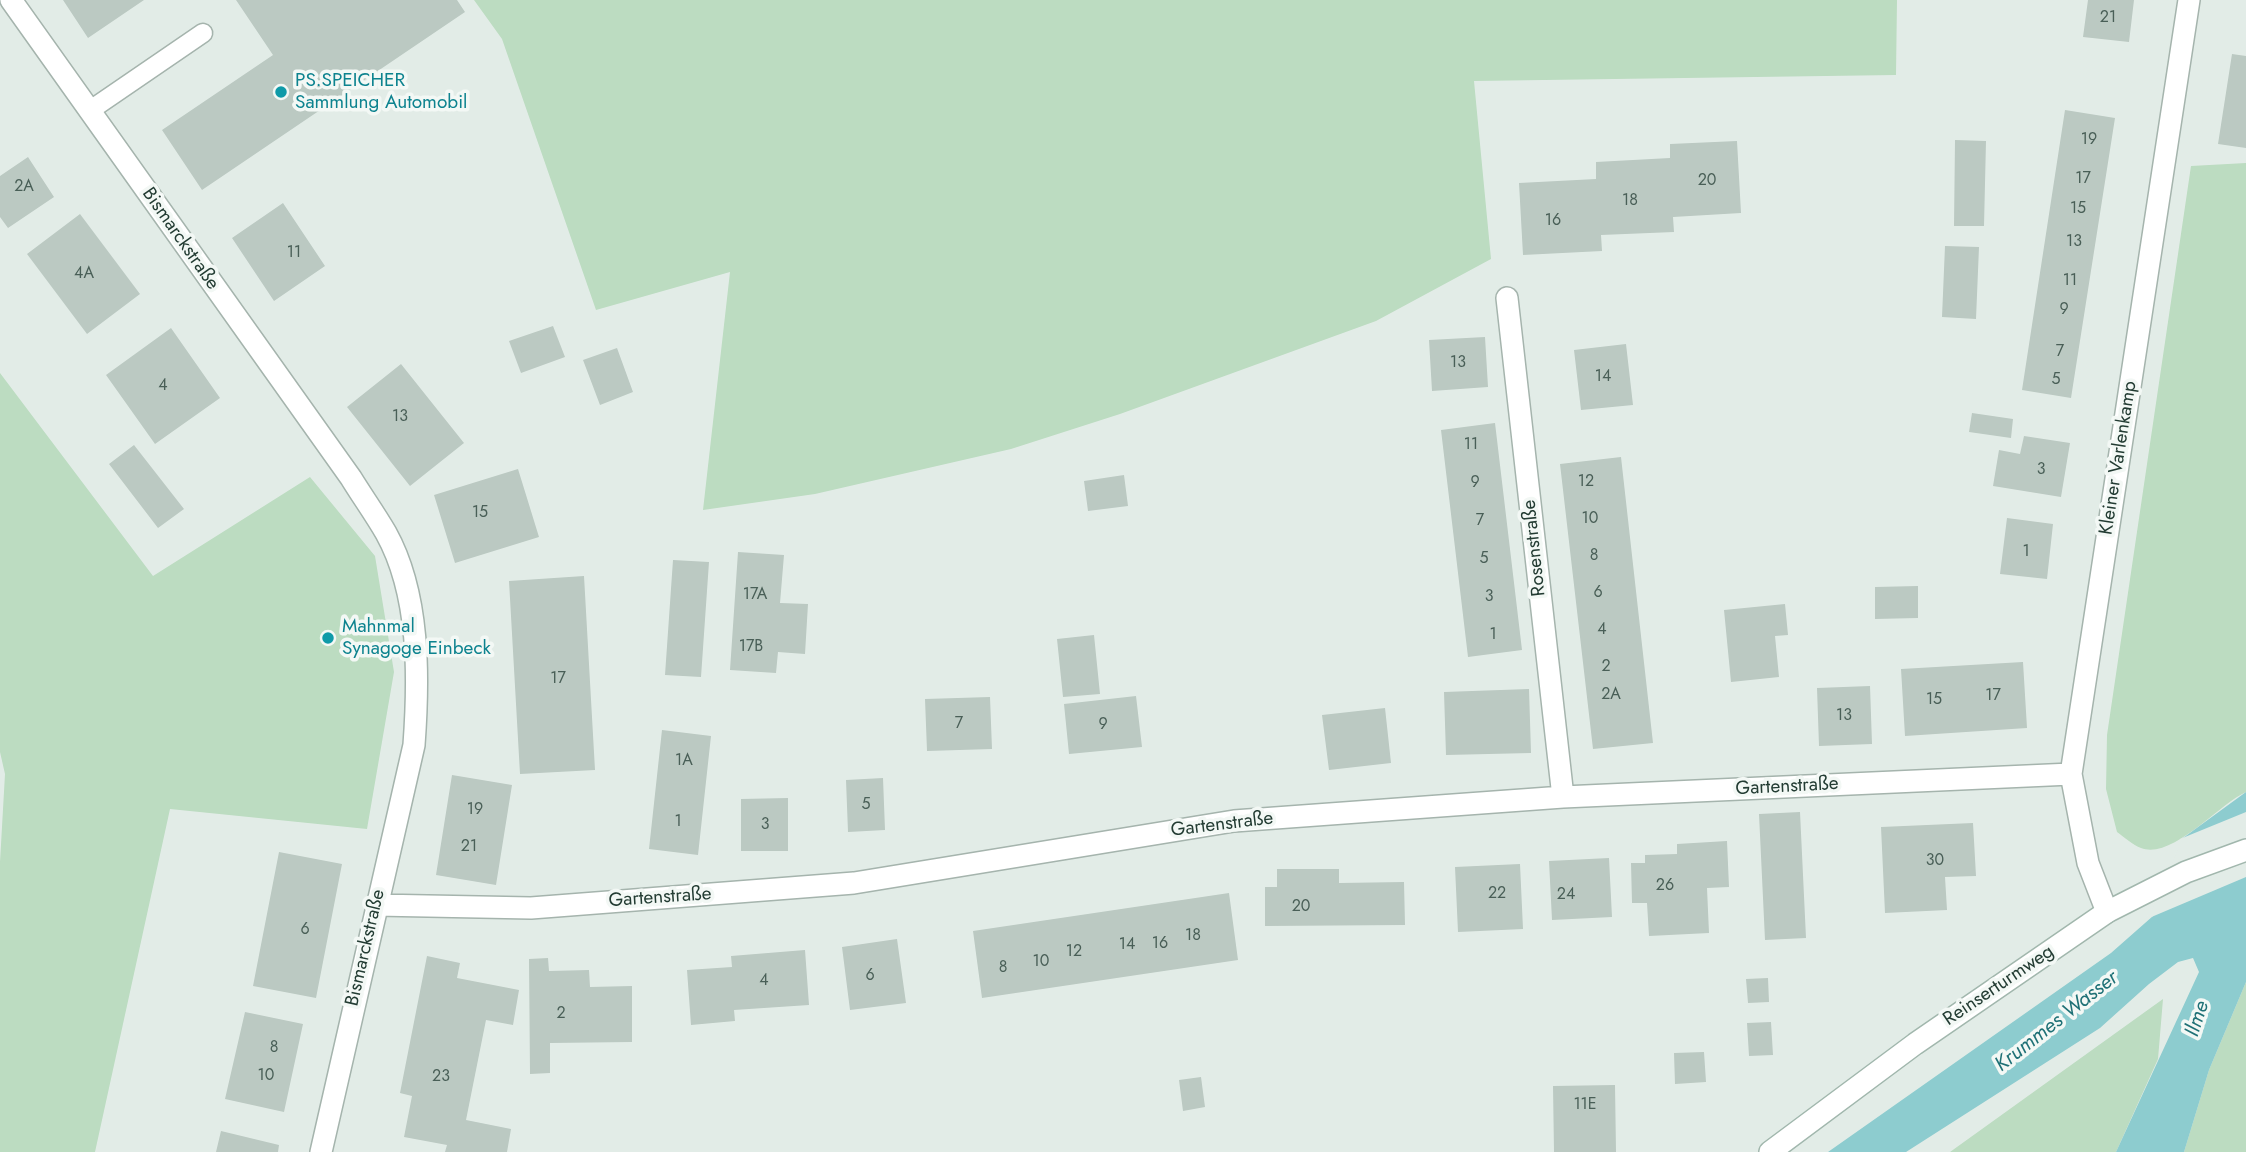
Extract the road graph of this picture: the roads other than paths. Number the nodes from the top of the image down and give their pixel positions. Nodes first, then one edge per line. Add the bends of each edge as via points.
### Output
1 (11, 0) edge
2 (2189, 0) edge
3 (203, 33) dead end
4 (89, 111) junction
5 (1507, 298) dead end
6 (2071, 774) junction
7 (1563, 797) junction
8 (2246, 850) edge
9 (376, 905) junction
10 (2107, 912) junction
11 (321, 1152) edge
12 (1770, 1152) edge

1 - 4 street, Bismarckstraße
2 - 6 street, Kleiner Varlenkamp
3 - 4 lane
4 - 9 street, Bismarckstraße via 387,535 409,598 418,681 414,745
5 - 7 street, Rosenstraße
6 - 7 street, Gartenstraße
6 - 10 street, Kleiner Varlenkamp via 2088,863
7 - 9 street, Gartenstraße via 1234,821 854,883 531,908
8 - 10 street, Reinserturmweg via 2186,872
9 - 11 street, Bismarckstraße
10 - 12 street, Reinserturmweg via 1914,1044

